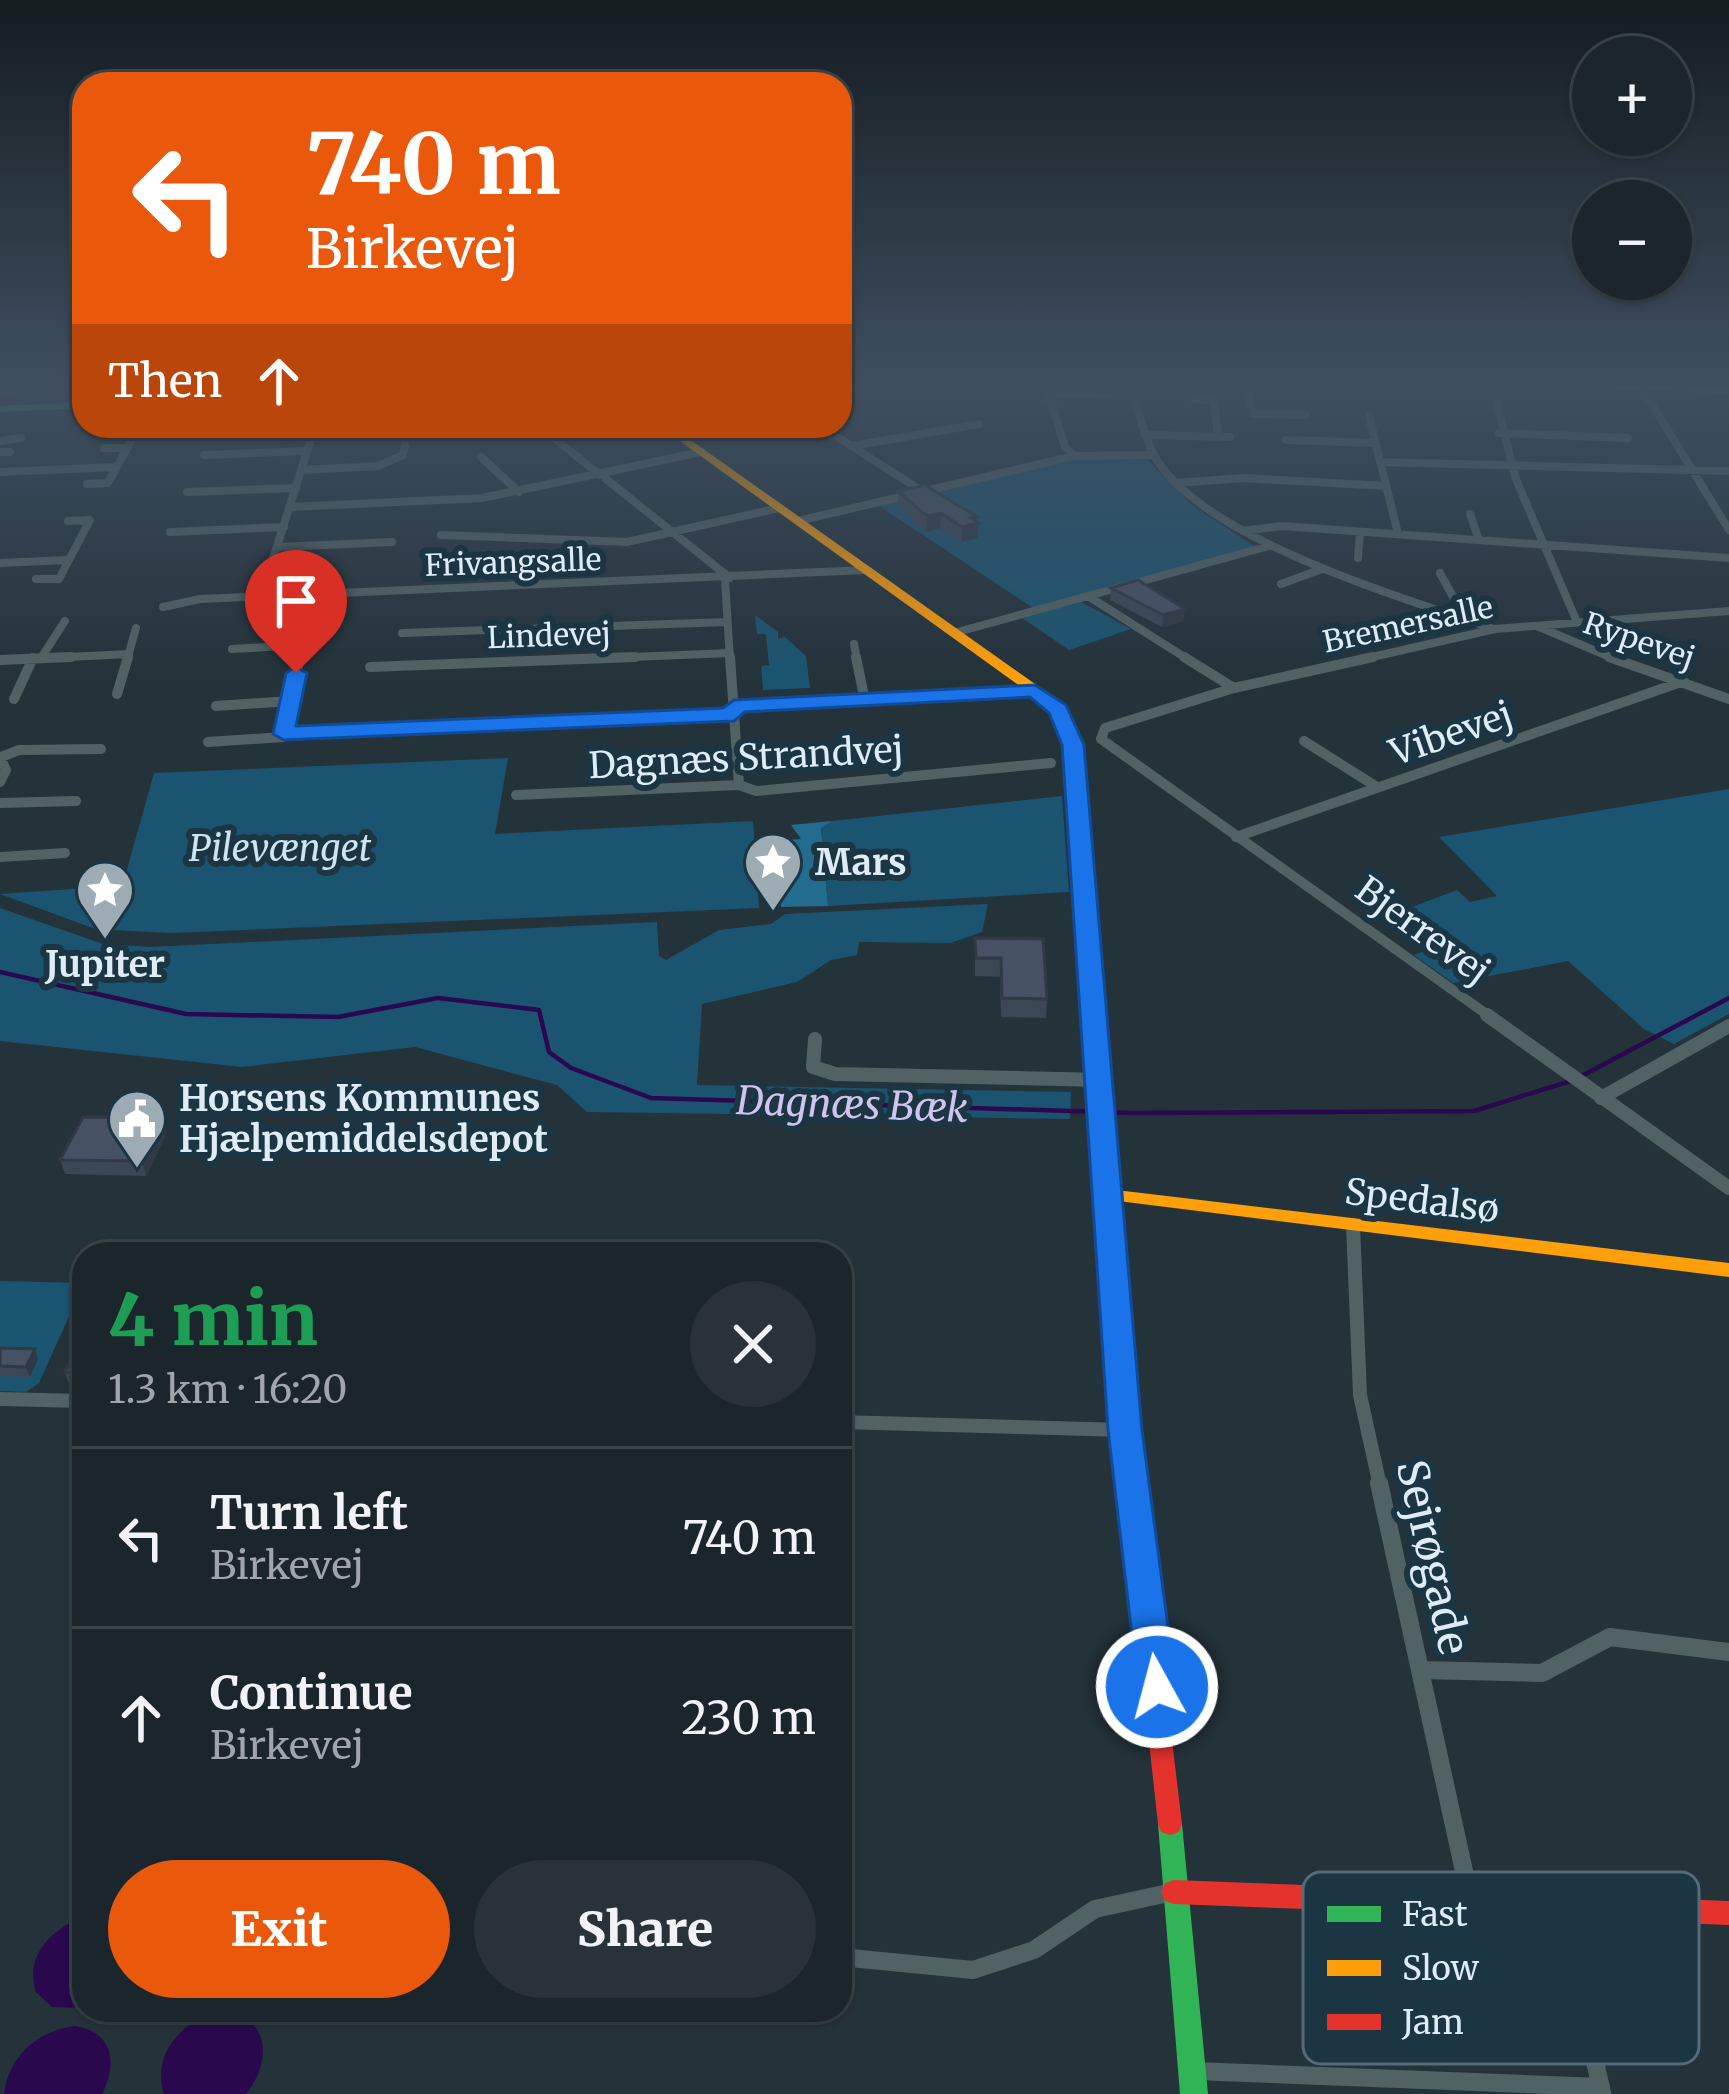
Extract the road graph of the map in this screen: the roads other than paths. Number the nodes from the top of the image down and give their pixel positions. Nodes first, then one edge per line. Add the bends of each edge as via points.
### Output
1 (109, 481) edge
2 (298, 481) edge
3 (506, 481) edge
4 (582, 481) edge
5 (608, 481) edge
6 (741, 481) edge
7 (906, 481) edge
8 (967, 481) edge
9 (1199, 481) edge
10 (1289, 481) edge
11 (1385, 481) edge
12 (1515, 481) edge
13 (1699, 481) edge
14 (1176, 483) joint
15 (87, 484) dead end
16 (1386, 485) junction
17 (296, 488) junction
18 (922, 491) junction
19 (187, 492) dead end
20 (518, 492) junction
21 (291, 507) junction
22 (779, 508) junction
23 (1470, 514) dead end
24 (68, 521) dead end
25 (798, 521) junction
26 (284, 527) junction
27 (1729, 530) edge
28 (1243, 531) junction
29 (170, 532) dead end
30 (1360, 532) junction
31 (674, 533) junction
32 (1398, 534) junction
33 (441, 535) dead end
34 (80, 537) junction
35 (60, 538) dead end
36 (1479, 539) junction
37 (392, 542) dead end
38 (1542, 544) junction
39 (1269, 546) junction
40 (278, 547) junction
41 (1358, 558) dead end
42 (1729, 558) edge
43 (68, 560) junction
44 (0, 563) edge
45 (1322, 569) junction
46 (866, 570) junction
47 (1440, 573) dead end
48 (36, 579) dead end
49 (728, 579) junction
50 (1281, 584) dead end
51 (313, 595) junction
52 (1088, 596) junction
53 (261, 597) junction
54 (163, 608) dead end
55 (1729, 610) edge
56 (1462, 613) junction
57 (64, 621) dead end
58 (728, 622) junction
59 (1577, 622) junction
60 (1536, 625) junction
61 (136, 628) dead end
62 (1495, 629) junction
63 (402, 633) dead end
64 (954, 633) junction
65 (854, 644) dead end
66 (302, 645) junction
67 (232, 649) dead end
68 (730, 653) junction
69 (129, 654) junction
70 (37, 658) junction
71 (0, 660) edge
72 (370, 667) dead end
73 (1684, 681) junction
74 (1234, 688) junction
75 (1035, 691) junction
76 (117, 694) dead end
77 (14, 699) dead end
78 (1729, 699) edge
79 (290, 701) junction
80 (865, 701) junction
81 (216, 706) dead end
82 (734, 710) junction
83 (1105, 728) joint
84 (284, 734) junction
85 (1304, 741) dead end
86 (208, 742) dead end
87 (101, 749) dead end
88 (0, 757) edge
89 (1051, 763) dead end
90 (0, 782) edge
91 (739, 785) junction
92 (1377, 787) junction
93 (516, 795) dead end
94 (76, 801) dead end
95 (0, 803) edge
96 (1236, 837) junction
97 (65, 853) dead end
98 (0, 856) edge
99 (1729, 1026) edge
100 (815, 1039) dead end
101 (1103, 1090) junction
102 (1598, 1096) junction
103 (1725, 1181) edge
104 (1108, 1195) junction
105 (1353, 1225) junction
106 (1729, 1270) edge
107 (0, 1399) edge
108 (72, 1401) edge
109 (852, 1422) edge
110 (1125, 1430) junction
111 (1729, 1652) edge
112 (1422, 1670) junction
113 (1464, 1872) edge
114 (1174, 1892) junction
115 (1303, 1897) edge
116 (1699, 1912) edge
117 (1729, 1913) edge
118 (852, 1958) edge
119 (1192, 2071) junction
120 (1602, 2091) edge
121 (1193, 2094) edge

1 - 15 street
2 - 17 street
3 - 20 street
4 - 20 street
5 - 31 street
6 - 22 street
7 - 18 street
8 - 18 street
9 - 14 street
10 - 16 street
11 - 16 street
12 - 38 street
13 - 27 street
14 - 28 street
16 - 32 street
17 - 19 street
17 - 21 street
18 - 25 street
20 - 21 street
21 - 26 street
22 - 25 street
22 - 31 street
23 - 36 street
24 - 34 street via 90,520
25 - 46 street
26 - 29 street
26 - 40 street
28 - 30 street
28 - 39 street
30 - 32 street
30 - 41 street
31 - 33 street via 627,542
31 - 49 street
32 - 36 street
34 - 35 street
34 - 43 street
36 - 38 street
37 - 40 street
38 - 42 street
38 - 59 street
39 - 45 street
39 - 52 street
40 - 53 street
43 - 44 street
43 - 48 street via 59,579
45 - 50 street
45 - 56 street
46 - 49 street, Frivangsalle
46 - 64 street
47 - 56 street
49 - 51 street, Frivangsalle
49 - 58 street
51 - 53 street, Frivangsalle
51 - 66 street
52 - 64 street
52 - 74 street
53 - 54 street, Frivangsalle
55 - 59 street, Bremersalle
56 - 62 street
57 - 70 street
58 - 63 street
58 - 68 street
59 - 60 street, Bremersalle
60 - 62 street, Bremersalle
60 - 73 street, Rypevej
61 - 69 street
62 - 74 street, Bremersalle
64 - 75 street
65 - 80 street
66 - 67 street
66 - 79 street
68 - 72 street, Lindevej
68 - 82 street
69 - 70 street
69 - 76 street
70 - 71 street
70 - 77 street
73 - 78 street, Rypevej
73 - 92 street, Vibevej
74 - 83 street, Bremersalle
75 - 80 street
75 - 101 street via 1070,728
79 - 81 street
79 - 84 street
80 - 82 street
82 - 84 street
82 - 91 street
83 - 96 street, Bjerrevej via 1107,746
84 - 86 street
85 - 92 street
87 - 88 street
88 - 90 street
89 - 91 street, Dagnæs Strandvej via 756,791
91 - 93 street, Dagnæs Strandvej
92 - 96 street, Vibevej
94 - 95 street
96 - 102 street, Bjerrevej
97 - 98 street
99 - 102 street
100 - 101 street via 813,1066 835,1074
101 - 104 street
102 - 103 street, Bjerrevej
104 - 105 street, Spedalsø
104 - 110 street
105 - 106 street, Spedalsø
105 - 112 street, Sejrøgade via 1360,1395
107 - 108 street
109 - 110 street
110 - 114 street
111 - 112 street via 1610,1637 1542,1673
112 - 113 street, Sejrøgade
114 - 115 street
114 - 118 street via 1095,1909 1034,1950 973,1970
114 - 119 street
116 - 117 street
119 - 120 street
119 - 121 street

